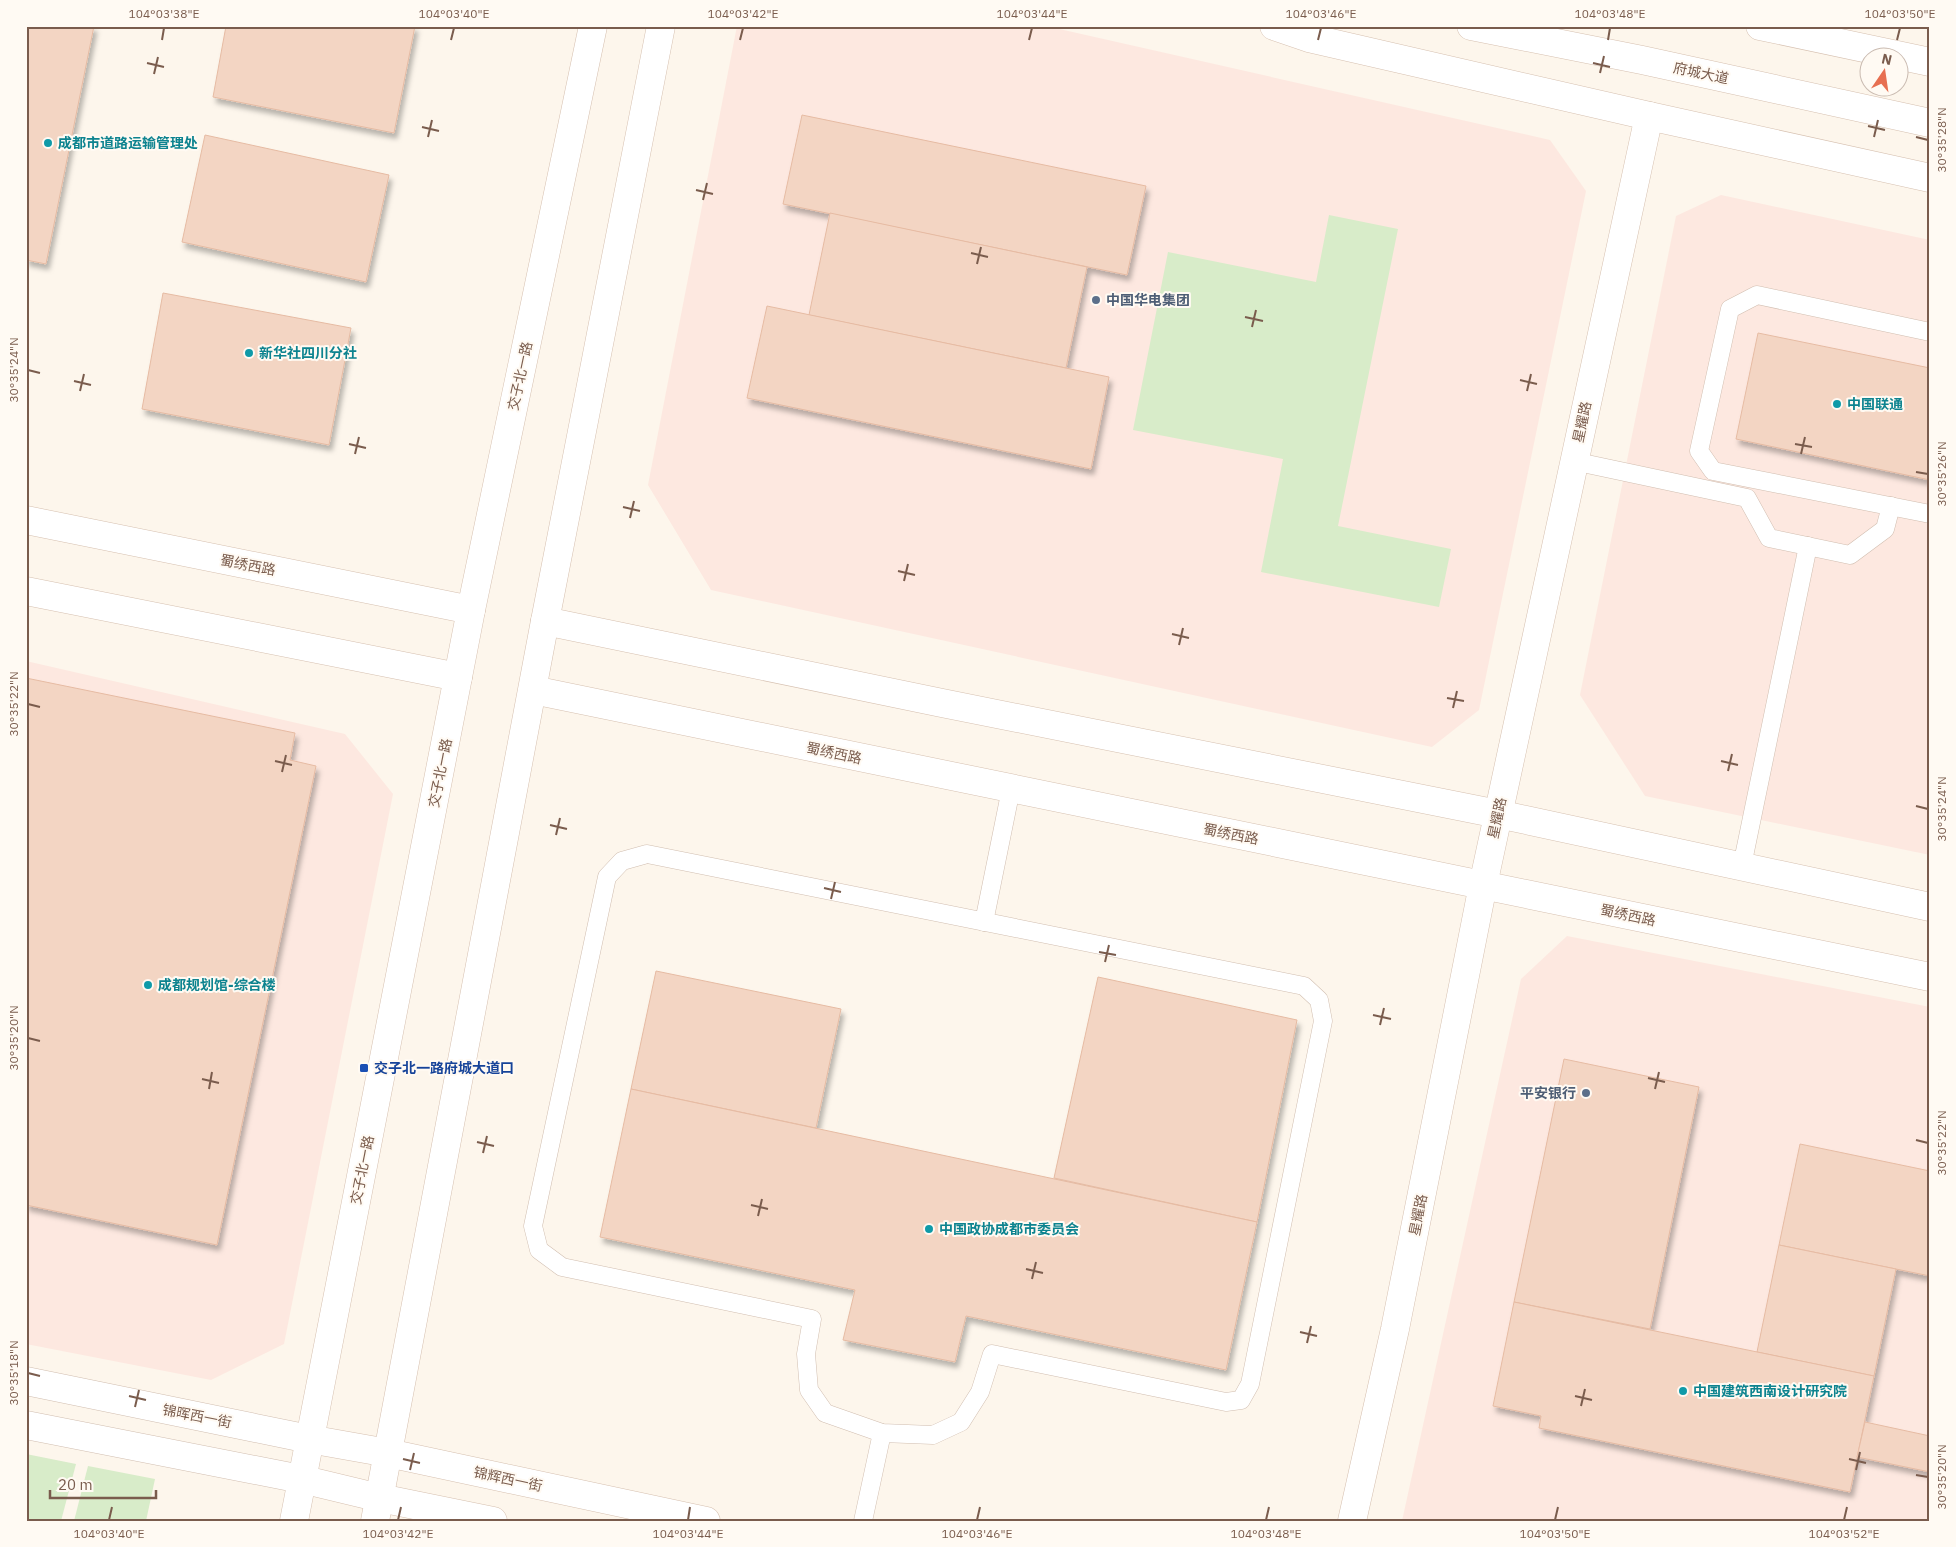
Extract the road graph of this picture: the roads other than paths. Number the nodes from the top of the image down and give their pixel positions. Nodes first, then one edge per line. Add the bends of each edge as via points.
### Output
1 (593, 26) edge
2 (661, 26) edge
3 (1274, 26) edge
4 (1471, 26) edge
5 (1760, 26) edge
6 (1930, 62) edge
7 (1649, 116) junction
8 (1930, 123) edge
9 (1930, 178) edge
10 (1930, 332) edge
11 (1573, 461) junction
12 (1713, 471) junction
13 (1710, 490) junction
14 (1891, 506) junction
15 (1930, 514) edge
16 (26, 520) edge
17 (1808, 546) junction
18 (26, 591) edge
19 (471, 610) junction
20 (545, 620) junction
21 (458, 678) junction
22 (533, 690) junction
23 (1011, 789) junction
24 (1498, 814) junction
25 (1742, 866) junction
26 (1483, 884) junction
27 (1930, 907) edge
28 (984, 922) junction
29 (1930, 977) edge
30 (26, 1381) edge
31 (26, 1425) edge
32 (882, 1433) junction
33 (310, 1439) junction
34 (388, 1453) junction
35 (301, 1479) junction
36 (377, 1509) edge
37 (294, 1521) edge
38 (493, 1521) edge
39 (706, 1521) edge
40 (863, 1521) edge
41 (1352, 1521) edge

1 - 19 street, 交子北一路
2 - 20 street
3 - 7 street via 1309,38
4 - 8 street, 府城大道
5 - 6 street
7 - 9 street
7 - 11 street, 星耀路
10 - 12 lane via 1757,295 1730,309 1699,451
11 - 13 lane
11 - 24 street, 星耀路
12 - 13 lane
12 - 14 lane
13 - 17 lane via 1747,498 1769,538
14 - 15 lane
14 - 17 lane via 1885,529 1850,555
16 - 19 street, 蜀绣西路
17 - 25 lane
18 - 21 street
19 - 21 street, 交子北一路
20 - 22 street
20 - 24 street
21 - 33 street, 交子北一路
22 - 23 street, 蜀绣西路
22 - 34 street
23 - 26 street, 蜀绣西路
23 - 28 lane
24 - 25 street
24 - 26 street, 星耀路
25 - 27 street
26 - 29 street, 蜀绣西路
26 - 41 street, 星耀路 via 1397,1320
28 - 32 lane via 1304,986 1319,1000 1323,1021 1250,1384 1241,1400 1226,1402 992,1354 980,1392 961,1422 933,1434
28 - 32 lane via 647,854 622,861 607,877 533,1226 539,1250 562,1267 812,1319 806,1354 809,1390 826,1413
30 - 33 street, 锦晖西一街
31 - 35 street
32 - 40 lane
33 - 34 street, 锦辉西一街
33 - 35 street, 交子北一路
34 - 36 street
34 - 39 street, 锦辉西一街
35 - 36 street
35 - 37 street, 交子北一路
36 - 38 street

